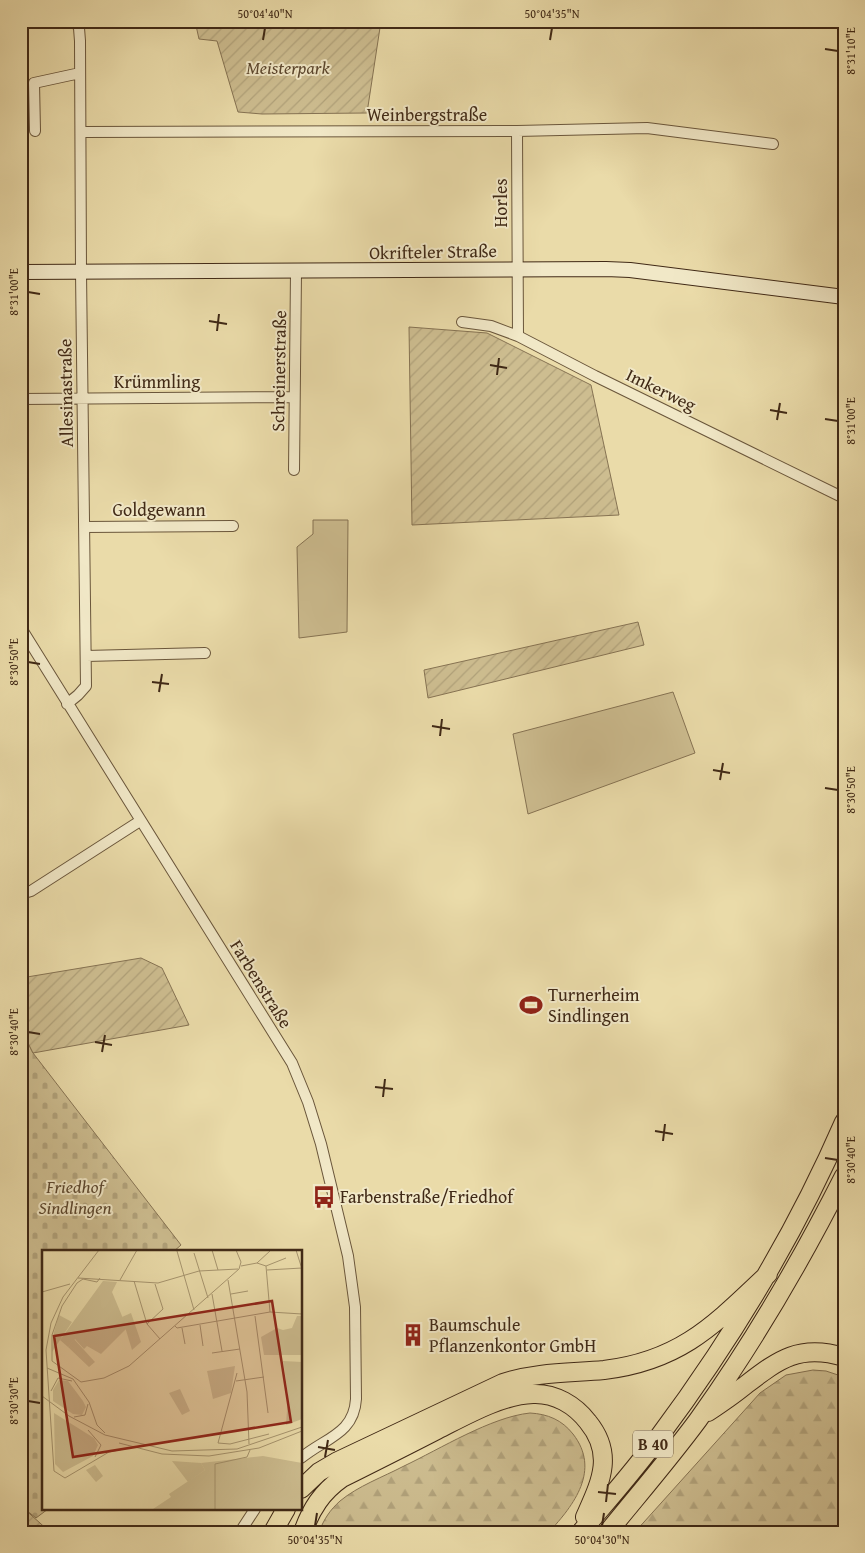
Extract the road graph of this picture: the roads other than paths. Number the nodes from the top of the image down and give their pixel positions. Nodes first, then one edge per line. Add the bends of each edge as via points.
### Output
1 (75, 21) edge
2 (80, 73) junction
3 (35, 130) dead end
4 (517, 131) junction
5 (81, 132) junction
6 (773, 144) dead end
7 (518, 270) junction
8 (21, 272) edge
9 (81, 272) junction
10 (296, 272) junction
11 (844, 297) edge
12 (462, 322) dead end
13 (518, 336) junction
14 (294, 397) junction
15 (21, 399) edge
16 (82, 399) junction
17 (294, 470) dead end
18 (844, 498) edge
19 (233, 526) dead end
20 (84, 527) junction
21 (21, 628) edge
22 (205, 653) dead end
23 (86, 656) junction
24 (67, 704) junction
25 (140, 821) junction
26 (21, 894) edge
27 (844, 1122) edge
28 (844, 1176) edge
29 (768, 1274) junction
30 (844, 1357) edge
31 (698, 1420) junction
32 (302, 1457) edge
33 (302, 1488) edge
34 (254, 1510) edge
35 (285, 1510) edge
36 (240, 1532) edge
37 (273, 1532) edge
38 (304, 1532) edge
39 (580, 1532) edge
40 (608, 1532) edge

1 - 2 street, Allesinastraße via 79,28
2 - 3 street via 34,83
2 - 5 street, Allesinastraße
4 - 5 street, Weinbergstraße
4 - 6 street, Weinbergstraße via 647,128
4 - 7 street, Horles
5 - 9 street, Allesinastraße
7 - 10 street, Okrifteler Straße
7 - 11 street, Okrifteler Straße via 630,270
7 - 13 street, Horles
8 - 9 street, Okrifteler Straße
9 - 10 street, Okrifteler Straße
9 - 16 street, Allesinastraße
10 - 14 street, Schreinerstraße
12 - 13 street, Imkerweg via 491,326
13 - 18 street, Imkerweg
14 - 16 street, Krümmling
14 - 17 street, Schreinerstraße
15 - 16 street, Krümmling
16 - 20 street, Allesinastraße
19 - 20 street, Goldgewann
20 - 23 street, Allesinastraße
21 - 24 street, Farbenstraße
22 - 23 street
23 - 24 street, Allesinastraße via 86,686
24 - 25 street, Farbenstraße
25 - 26 street via 31,891
25 - 32 street, Farbenstraße via 292,1063 321,1144 348,1256 355,1307 356,1409 342,1431
27 - 29 highway, B 40 via 802,1213
28 - 31 highway, B 40 via 787,1282
29 - 33 highway via 710,1328 670,1353 605,1370 540,1374 503,1383 336,1462
29 - 39 highway, B 40 via 719,1352 657,1440
30 - 31 highway via 815,1352 784,1358
31 - 40 highway, B 40
34 - 36 street
35 - 37 highway
38 - 39 highway via 319,1499 342,1478 480,1409 532,1394 544,1394 569,1404 580,1412 598,1438 603,1473

